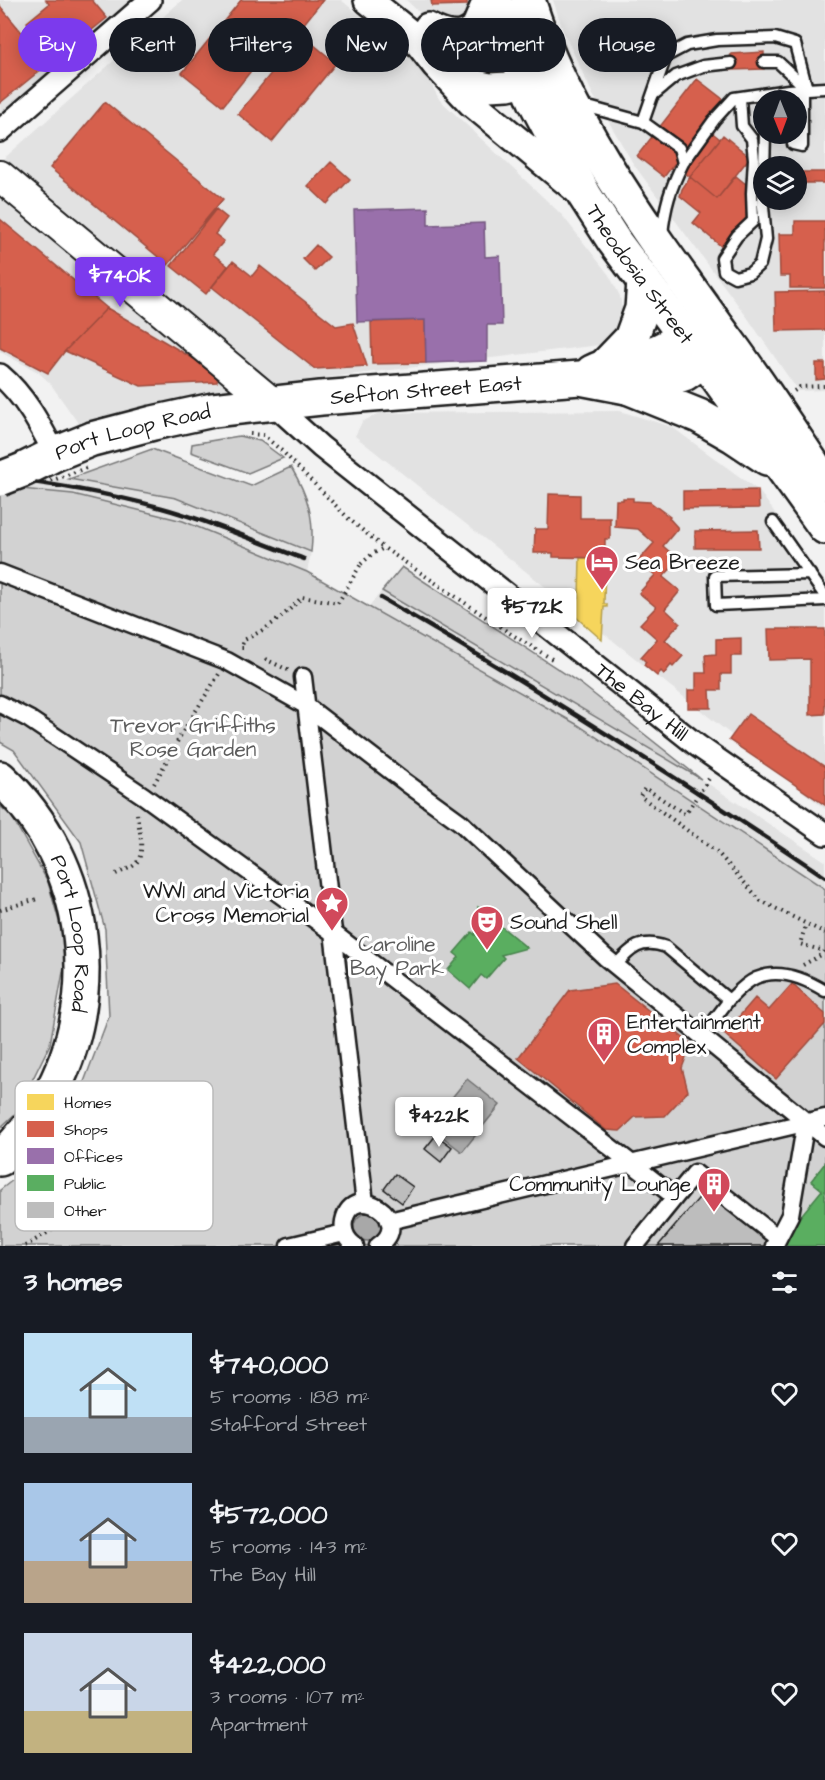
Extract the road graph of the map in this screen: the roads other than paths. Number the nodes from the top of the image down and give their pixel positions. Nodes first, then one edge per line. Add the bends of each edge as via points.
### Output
1 (150, 0) edge
2 (368, 0) edge
3 (487, 0) edge
4 (494, 0) edge
5 (528, 0) edge
6 (390, 18) edge
7 (506, 18) edge
8 (530, 18) edge
9 (409, 27) edge
10 (409, 35) edge
11 (764, 62) dead end
12 (731, 63) dead end
13 (527, 72) edge
14 (536, 72) edge
15 (542, 72) edge
16 (450, 78) junction
17 (825, 88) edge
18 (805, 89) junction
19 (653, 95) junction
20 (753, 96) edge
21 (740, 98) junction
22 (572, 108) junction
23 (643, 122) junction
24 (0, 131) edge
25 (765, 144) edge
26 (682, 163) junction
27 (0, 176) edge
28 (585, 196) junction
29 (660, 245) junction
30 (644, 281) junction
31 (708, 339) junction
32 (0, 375) edge
33 (604, 377) junction
34 (271, 402) junction
35 (55, 454) junction
36 (786, 471) junction
37 (12, 475) edge
38 (825, 483) edge
39 (773, 522) dead end
40 (825, 527) edge
41 (0, 573) edge
42 (810, 574) junction
43 (825, 598) edge
44 (303, 677) road end
45 (0, 704) edge
46 (305, 705) junction
47 (0, 778) edge
48 (825, 834) edge
49 (332, 932) junction
50 (615, 966) junction
51 (825, 991) edge
52 (729, 1000) junction
53 (701, 1037) junction
54 (57, 1081) edge
55 (825, 1118) edge
56 (806, 1121) junction
57 (825, 1137) edge
58 (15, 1144) edge
59 (0, 1159) edge
60 (630, 1163) junction
61 (675, 1197) junction
62 (365, 1203) junction
63 (389, 1221) junction
64 (350, 1239) edge
65 (776, 1242) edge
66 (289, 1246) edge
67 (378, 1246) edge
68 (635, 1246) edge

1 - 24 street
2 - 6 street
3 - 9 street via 473,30 460,36 443,34 420,23
4 - 7 main road, Theodosia Street
5 - 8 main road, Theodosia Street
10 - 16 street
11 - 18 lane via 778,62
12 - 19 lane via 704,66 676,76
13 - 16 street via 508,86 489,87
14 - 28 main road, Theodosia Street via 535,101
15 - 22 main road, Theodosia Street
16 - 28 street via 471,102
17 - 18 lane
18 - 19 lane via 795,44 775,38 728,39 687,45 666,56
19 - 23 lane
20 - 21 lane
21 - 25 lane via 742,126 752,139 753,221 722,258 724,271 735,277 750,273 760,264 766,239
21 - 26 lane via 734,98 714,120
22 - 23 lane via 592,108
22 - 29 main road, Theodosia Street via 618,188
23 - 26 lane via 679,148
26 - 29 lane via 665,206
27 - 34 main road
28 - 30 main road, Theodosia Street
29 - 31 main road, Theodosia Street
30 - 31 main road, Theodosia Street
30 - 33 main road via 642,309 631,339
31 - 33 main road, Sefton Street East via 629,360
31 - 36 main road, Theodosia Street
31 - 38 main road, Theodosia Street
32 - 35 street via 28,405
33 - 34 main road, Sefton Street East
33 - 36 main road via 699,416
34 - 35 main road, Port Loop Road via 153,423 92,439
34 - 48 street, The Bay Hill via 321,447 698,746
35 - 37 main road, Port Loop Road
36 - 40 main road, Theodosia Street
39 - 42 lane
41 - 46 street via 227,661
42 - 43 lane
42 - 43 lane via 715,576 716,605
44 - 46 street
45 - 49 street via 29,719 145,797
46 - 49 street
46 - 50 street via 460,822
47 - 54 main road, Port Loop Road via 22,801 52,845 78,915 82,991 71,1046
49 - 60 street
49 - 62 street
50 - 52 lane via 629,950 655,943 666,947
50 - 53 street
51 - 52 lane via 800,978 774,973 756,978
52 - 53 lane
53 - 56 street
55 - 56 street
56 - 57 street
56 - 60 street
56 - 65 street via 790,1215
58 - 59 main road, Port Loop Road
60 - 61 street
60 - 63 street
61 - 65 street via 695,1173
61 - 68 street
62 - 63 street via 377,1206
62 - 64 street via 346,1216 344,1224
63 - 67 street via 388,1234
64 - 66 street

